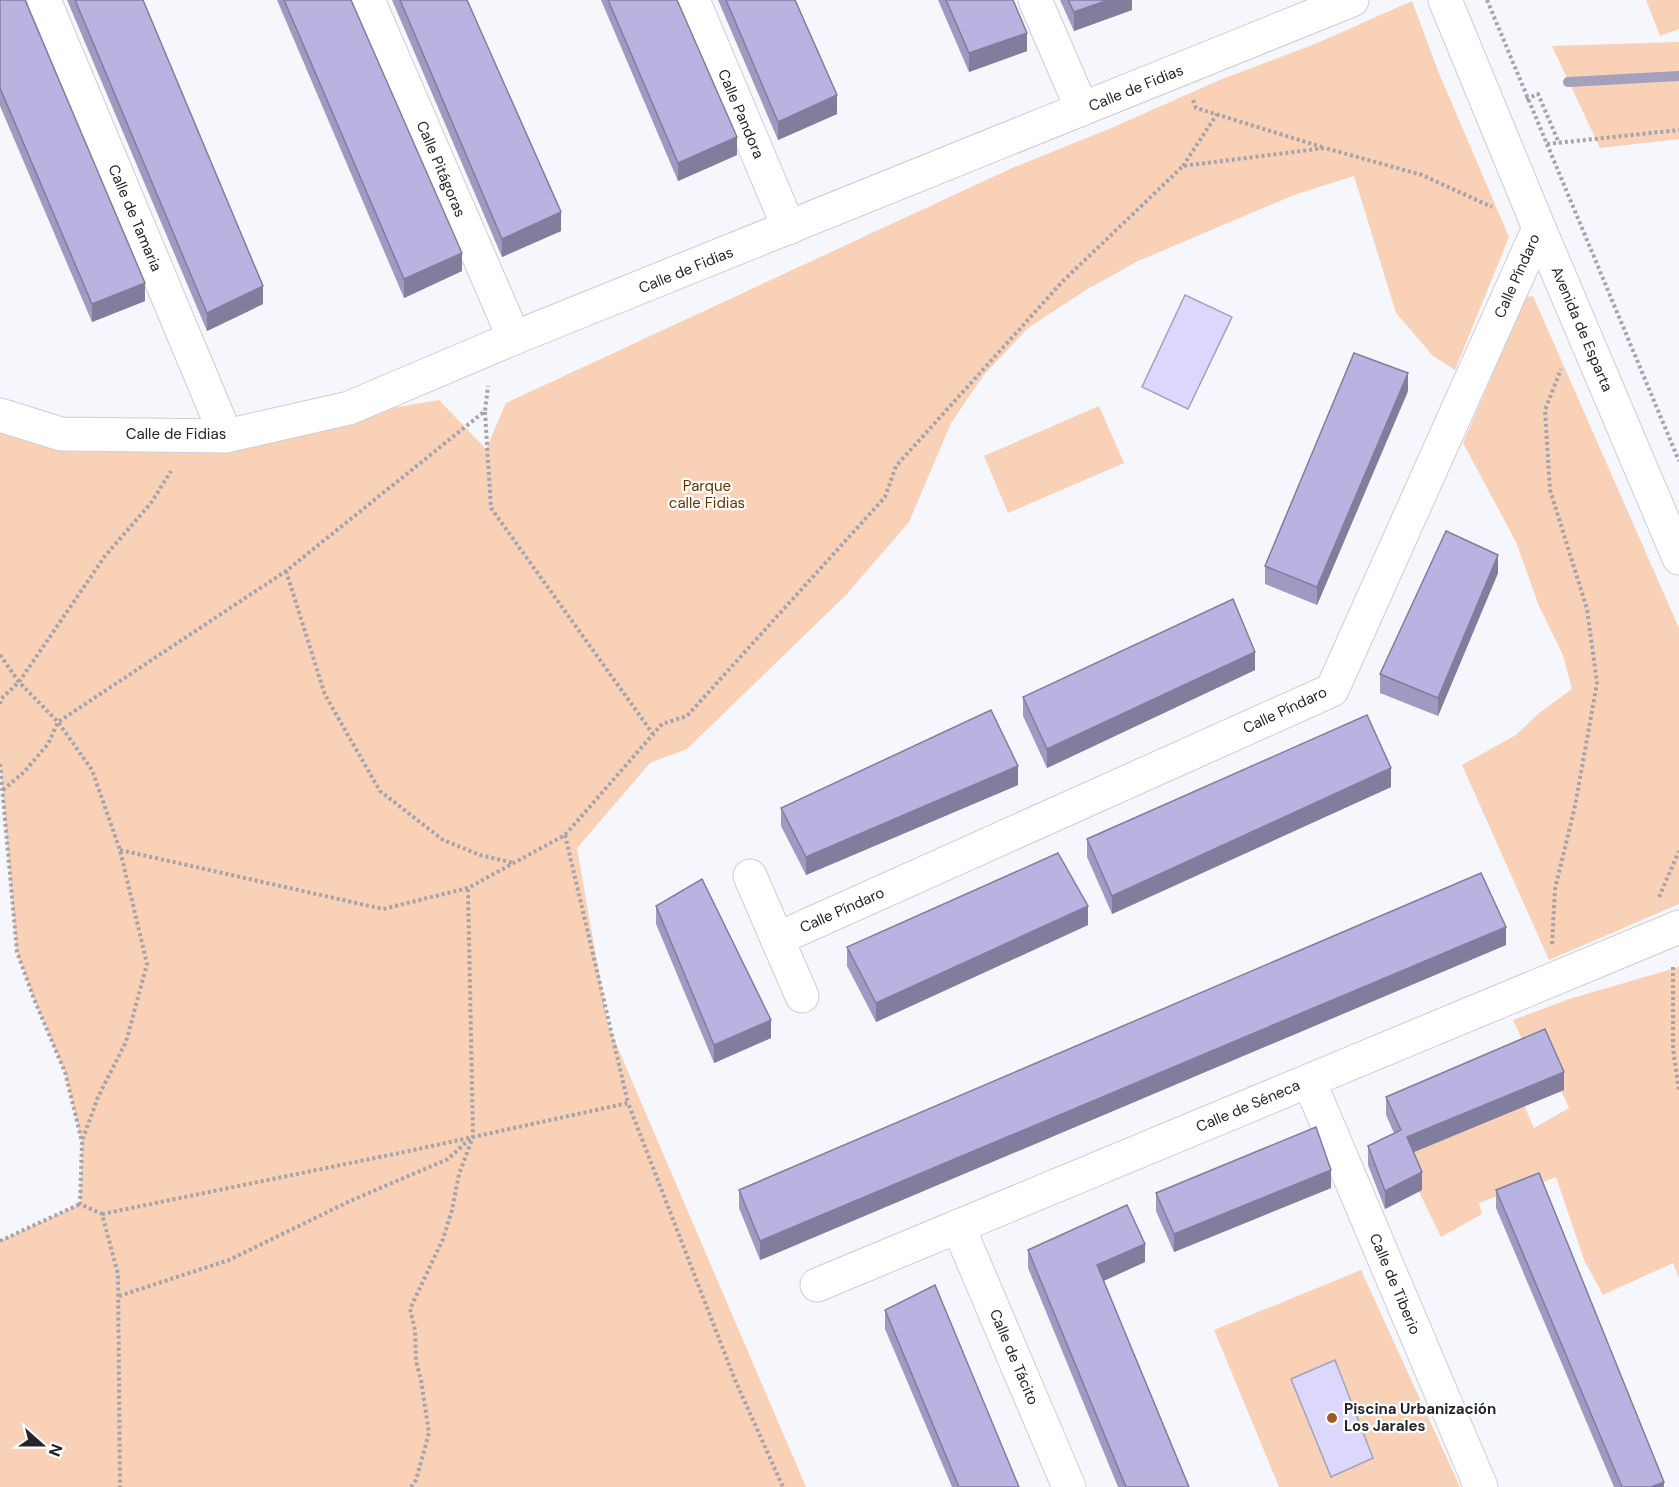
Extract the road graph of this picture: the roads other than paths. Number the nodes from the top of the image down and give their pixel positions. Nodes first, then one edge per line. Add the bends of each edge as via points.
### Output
1 (44, 0) edge
2 (368, 0) edge
3 (693, 0) edge
4 (1035, 0) edge
5 (1352, 0) edge
6 (1445, 0) edge
7 (1082, 109) junction
8 (789, 228) junction
9 (1539, 228) junction
10 (504, 343) junction
11 (0, 415) edge
12 (225, 435) junction
13 (1679, 558) edge
14 (750, 876) dead end
15 (1679, 927) edge
16 (777, 939) junction
17 (802, 996) dead end
18 (1309, 1081) junction
19 (958, 1226) junction
20 (817, 1285) dead end
21 (1069, 1487) edge
22 (1481, 1487) edge

1 - 12 street, Calle de Tamaria
2 - 10 street, Calle Pitágoras
3 - 8 street, Calle Pandora
4 - 7 street
5 - 7 street, Calle de Fidias
6 - 9 street, Avenida de Esparta
7 - 8 street, Calle de Fidias
8 - 10 street, Calle de Fidias
9 - 13 street, Avenida de Esparta
9 - 16 street, Calle Píndaro via 1332,690
10 - 12 street, Calle de Fidias via 350,408
11 - 12 street, Calle de Fidias via 61,434
14 - 16 street
15 - 18 street, Calle de Séneca
16 - 17 street
18 - 19 street, Calle de Séneca
18 - 22 street, Calle de Tiberio
19 - 20 street, Calle de Séneca
19 - 21 street, Calle de Tácito

